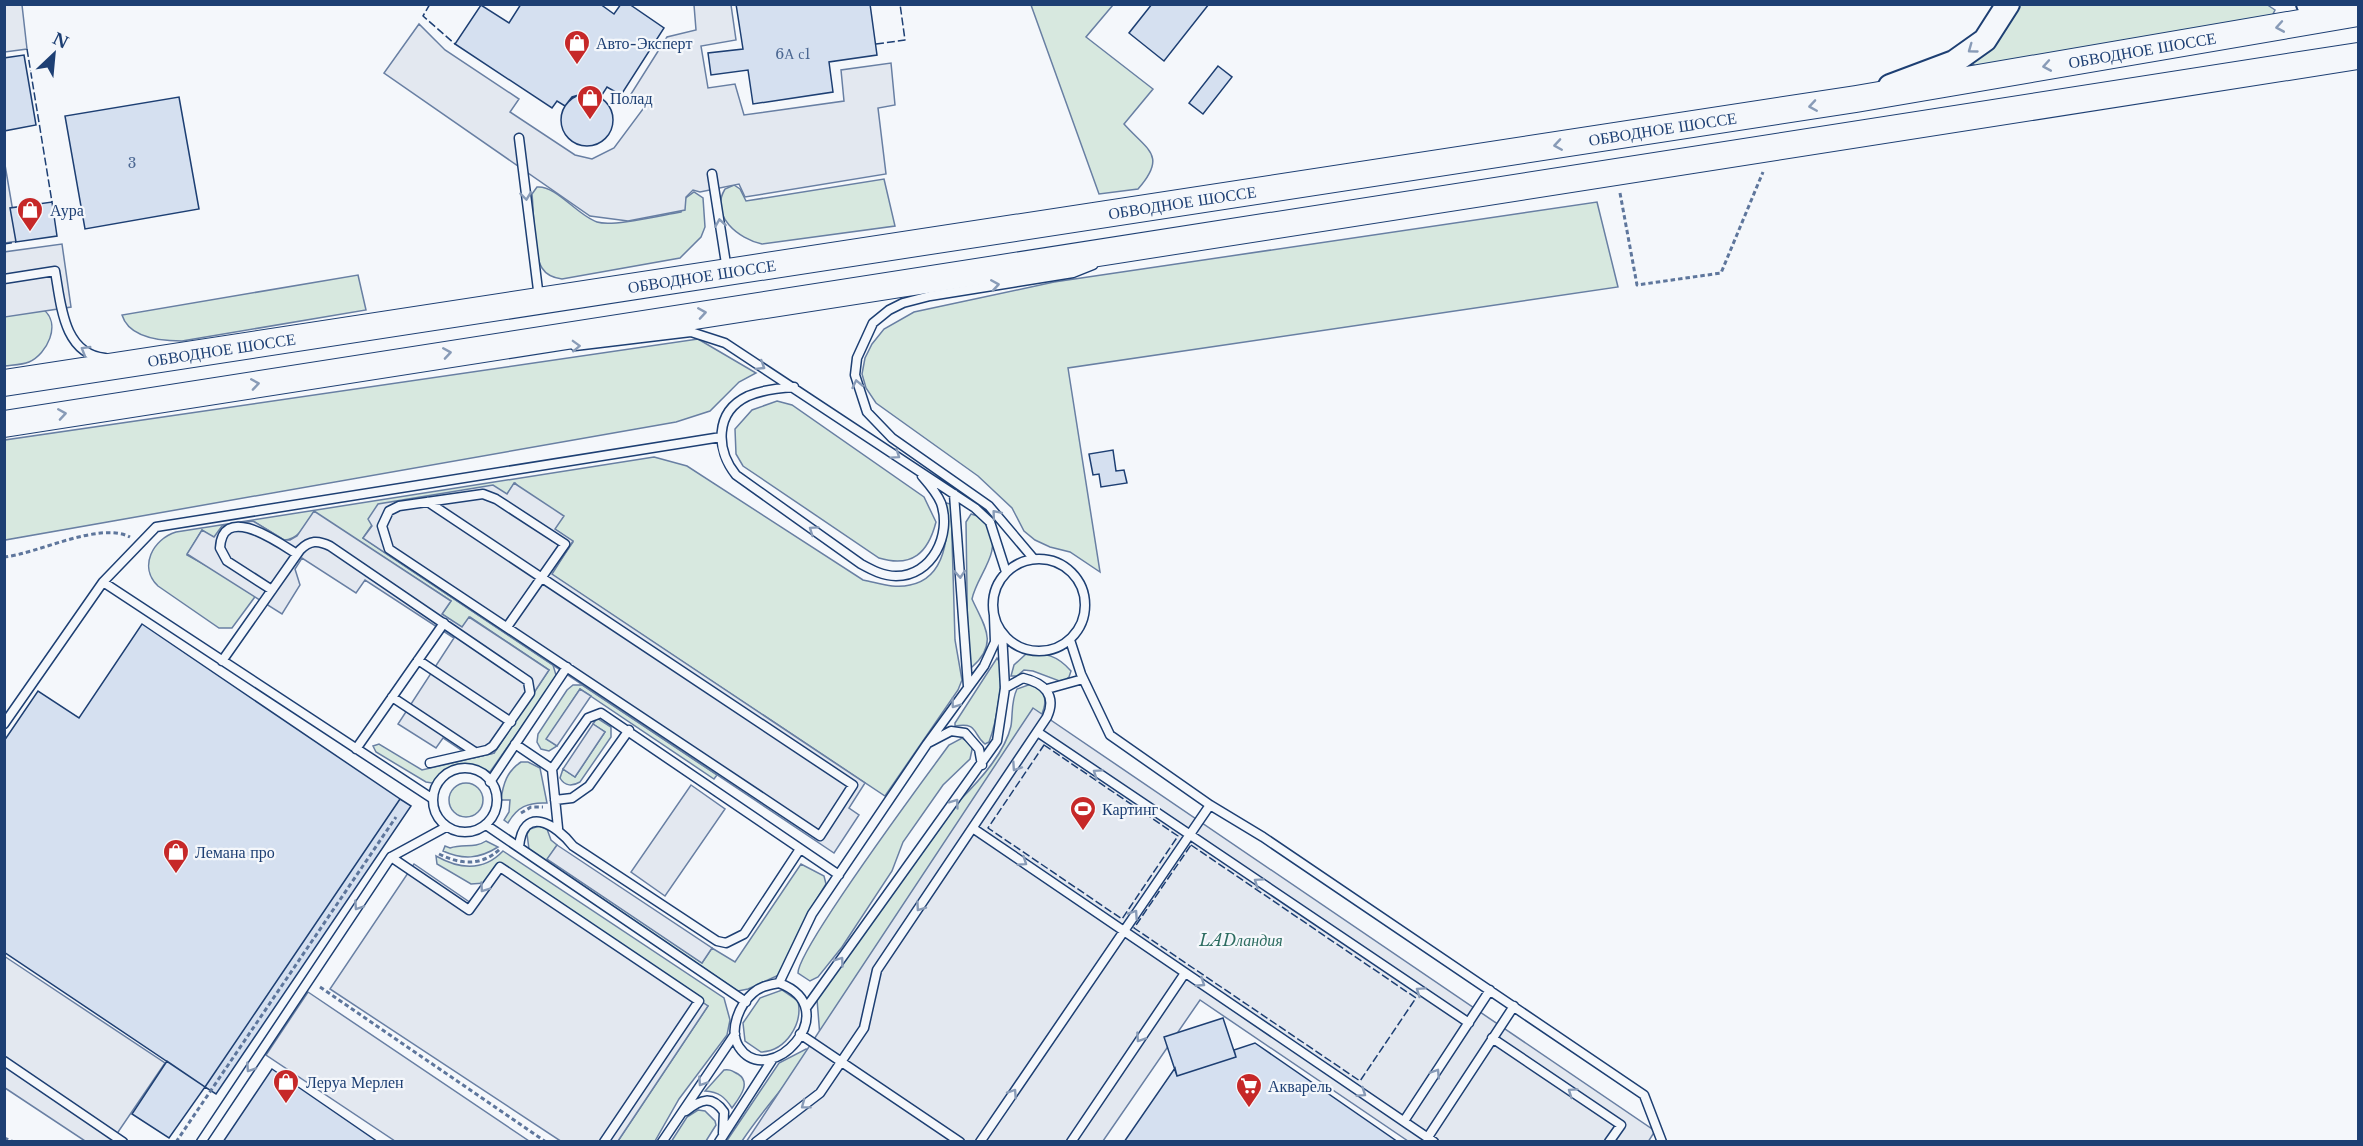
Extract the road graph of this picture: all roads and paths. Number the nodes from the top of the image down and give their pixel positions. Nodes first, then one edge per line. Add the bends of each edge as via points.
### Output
1 (2008, 4) edge
2 (2308, 4) edge
3 (2354, 16) edge
4 (2358, 56) edge
5 (1856, 99) junction
6 (519, 138) dead end
7 (1772, 151) junction
8 (712, 174) dead end
9 (1616, 174) junction
10 (1139, 247) junction
11 (728, 273) junction
12 (4, 279) edge
13 (539, 302) junction
14 (496, 345) junction
15 (141, 362) junction
16 (4, 383) edge
17 (795, 387) junction
18 (4, 424) edge
19 (721, 437) junction
20 (916, 469) junction
21 (954, 494) junction
22 (428, 502) junction
23 (141, 542) junction
24 (297, 554) junction
25 (4, 557) edge
26 (1033, 558) junction
27 (1006, 572) junction
28 (543, 576) junction
29 (104, 582) junction
30 (272, 590) junction
31 (994, 616) junction
32 (444, 623) junction
33 (507, 627) junction
34 (1002, 633) junction
35 (1070, 640) junction
36 (418, 660) junction
37 (222, 661) junction
38 (567, 667) junction
39 (1083, 679) junction
40 (968, 686) junction
41 (1005, 688) junction
42 (1047, 689) junction
43 (392, 697) junction
44 (511, 722) junction
45 (4, 724) edge
46 (629, 730) junction
47 (1039, 733) junction
48 (515, 744) junction
49 (927, 744) junction
50 (357, 749) junction
51 (475, 752) junction
52 (430, 763) dead end
53 (982, 765) junction
54 (552, 769) junction
55 (490, 782) junction
56 (433, 799) junction
57 (555, 800) junction
58 (1210, 805) junction
59 (396, 817) dead end
60 (486, 825) junction
61 (446, 827) junction
62 (558, 828) junction
63 (974, 829) junction
64 (1188, 835) junction
65 (519, 847) junction
66 (501, 849) dead end
67 (800, 849) junction
68 (439, 854) dead end
69 (391, 857) junction
70 (839, 875) junction
71 (1123, 931) junction
72 (293, 969) junction
73 (1185, 973) junction
74 (309, 980) junction
75 (779, 983) junction
76 (1490, 990) junction
77 (746, 1002) junction
78 (1514, 1006) junction
79 (806, 1008) junction
80 (1469, 1023) junction
81 (735, 1034) junction
82 (800, 1034) junction
83 (1492, 1038) junction
84 (4, 1060) edge
85 (772, 1060) junction
86 (841, 1060) junction
87 (679, 1117) junction
88 (1404, 1121) junction
89 (4, 1138) edge
90 (721, 1139) edge
91 (1431, 1139) edge
92 (14, 1142) edge
93 (123, 1142) edge
94 (176, 1142) edge
95 (201, 1142) edge
96 (546, 1142) edge
97 (604, 1142) edge
98 (663, 1142) edge
99 (756, 1142) edge
100 (960, 1142) edge
101 (980, 1142) edge
102 (1071, 1142) edge
103 (1609, 1142) edge
104 (1662, 1142) edge

1 -> 5 main road via 1985,40 1954,62
2 - 3 main road
3 -> 5 main road, ОБВОДНОЕ ШОССЕ
4 - 7 main road
5 -> 11 main road, ОБВОДНОЕ ШОССЕ
6 -> 13 lane
7 - 9 main road
7 - 9 path via 1721,273 1637,285
11 -> 8 lane
9 - 10 main road
14 -> 10 main road
26 -> 10 lane via 989,506 892,438 867,412 855,375 857,358 873,323 903,303 1073,273
11 - 13 main road, ОБВОДНОЕ ШОССЕ
15 -> 12 lane via 100,358 78,347 66,326 55,272
13 - 15 main road, ОБВОДНОЕ ШОССЕ
14 -> 17 lane via 580,346 692,332 725,343
18 -> 14 main road
15 - 16 main road, ОБВОДНОЕ ШОССЕ
17 - 19 lane via 748,396 726,418
17 -> 20 lane
20 -> 19 lane via 941,502 944,521 940,544 935,555 913,573 877,573 736,475 726,463
19 - 23 lane via 156,527
20 - 21 lane
21 - 27 lane via 990,522
21 -> 40 lane
22 - 28 lane
22 - 28 lane via 483,494 496,499 565,544
22 - 33 lane via 389,511 382,526 389,549
23 - 25 path via 122,532 69,538
23 - 29 lane
24 - 30 lane
24 - 30 lane via 256,529 244,527 223,534 219,548 227,561
24 - 32 lane via 306,543 321,542
26 - 27 lane
26 - 35 lane via 1062,564 1082,585 1085,615
27 - 31 lane via 995,593
28 - 33 lane
28 - 38 lane via 853,785 820,836
29 - 37 lane
29 - 45 lane
30 - 37 lane
31 - 34 lane
31 - 40 lane via 995,642 984,666
32 - 36 lane
32 - 44 lane via 528,681 530,693
33 - 38 lane
34 - 35 lane via 1031,651 1058,648
34 - 41 lane
35 - 39 lane
36 - 43 lane
36 - 44 lane
37 - 50 lane
38 - 48 lane
39 - 42 lane
39 - 58 lane via 1110,735
40 -> 49 lane
41 - 42 lane via 1023,678
41 - 53 lane via 997,741
42 - 47 lane via 1051,710
43 - 50 lane
43 - 51 lane
44 - 51 lane via 493,746
46 - 54 lane via 609,716 593,714
46 - 57 lane via 590,786 572,798
46 - 67 lane
47 -> 63 lane
64 -> 47 lane
48 - 54 lane
48 - 55 lane
49 - 53 lane via 951,731 965,733 979,749
49 - 70 lane
50 - 56 lane
51 - 52 lane
79 -> 53 lane
54 - 57 lane
55 - 56 lane via 478,771 458,769 440,780
55 - 60 lane via 496,807
56 - 61 lane
57 - 62 lane
58 - 64 lane
58 - 76 lane
59 - 72 path
60 - 61 lane via 466,832
60 - 65 lane
61 - 69 lane
62 - 65 lane via 542,821 533,822 525,827
62 - 67 lane via 573,846 717,941 726,943 744,934
63 -> 71 lane
63 -> 86 lane via 877,970 864,1028
71 -> 64 lane
80 -> 64 lane
65 - 77 lane
66 - 68 path via 476,862 456,861
67 - 70 lane
69 -> 74 lane
97 -> 69 lane via 699,1001 500,867 469,910
70 - 75 lane via 812,914
71 - 73 lane
101 -> 71 lane
72 - 74 path
72 - 94 path
73 -> 88 lane
73 -> 102 lane
74 -> 95 lane
74 - 96 path
75 - 77 lane via 765,986
75 - 79 lane via 801,995
76 - 78 lane
76 - 80 lane
77 - 81 lane via 739,1013
78 - 83 lane
78 - 104 lane via 1644,1095
79 - 82 lane via 806,1023
88 -> 80 lane
81 - 85 lane via 742,1051 762,1061
81 -> 87 lane
82 - 85 lane via 785,1053
82 - 86 lane
83 - 91 lane
103 -> 83 lane via 1621,1125
84 - 93 lane
85 - 90 lane
86 -> 99 lane via 820,1094
86 - 100 lane
87 - 90 lane via 699,1101 718,1103 724,1112
87 - 98 lane
88 - 91 lane
89 - 92 path

